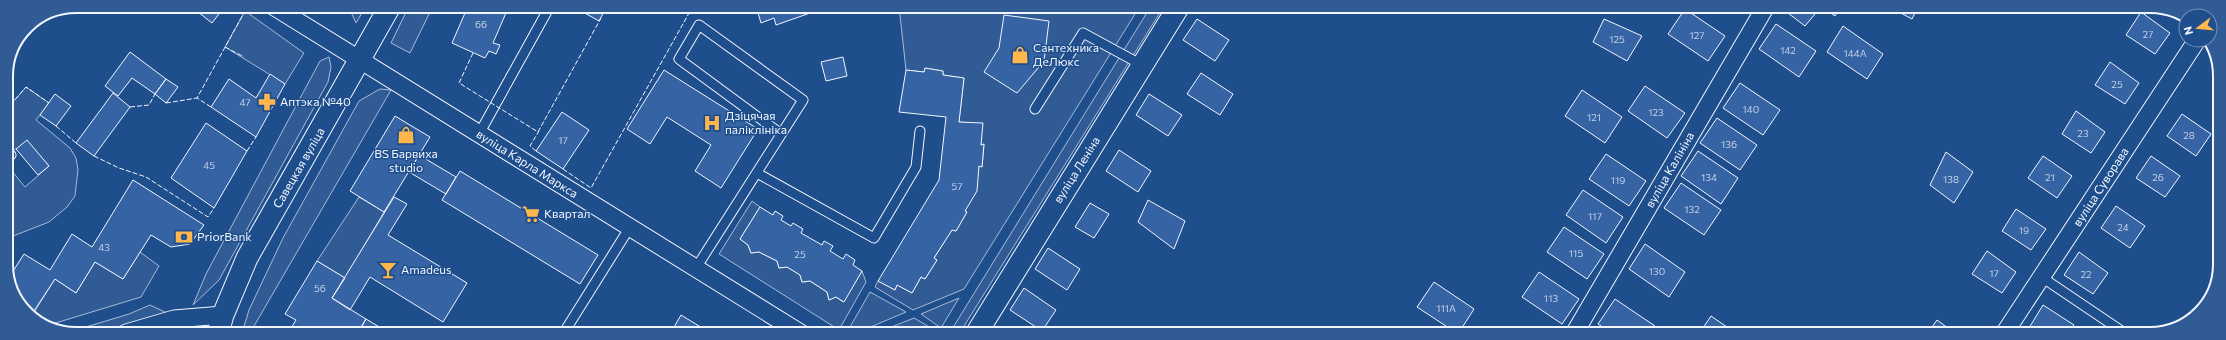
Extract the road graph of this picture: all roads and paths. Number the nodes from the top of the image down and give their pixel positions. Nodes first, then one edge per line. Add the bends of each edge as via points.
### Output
1 (284, 13) edge
2 (386, 13) edge
3 (546, 13) edge
4 (1175, 13) edge
5 (1762, 13) edge
6 (2192, 48) edge
7 (360, 60) junction
8 (1142, 65) junction
9 (1034, 109) dead end
10 (920, 131) dead end
11 (479, 134) junction
12 (781, 134) junction
13 (757, 173) junction
14 (630, 227) junction
15 (696, 268) junction
16 (2043, 278) junction
17 (220, 324) edge
18 (147, 327) edge
19 (567, 327) edge
20 (780, 327) edge
21 (980, 327) edge
22 (1578, 327) edge
23 (2009, 327) edge
24 (2116, 327) edge

1 - 7 street, вуліца Карла Маркса
2 - 7 street, Савецкая вуліца
3 - 11 lane
4 - 8 street, вуліца Леніна
5 - 22 street, вуліца Калініна
6 - 16 street, вуліца Суворава
7 - 11 street, вуліца Карла Маркса
7 - 17 street, Савецкая вуліца via 247,258
8 - 9 lane via 1083,33
8 - 21 street, вуліца Леніна
10 - 13 lane via 916,167 874,238
11 - 14 street, вуліца Карла Маркса
12 - 12 lane via 803,100 699,25 679,59
12 - 13 lane
13 - 15 lane
14 - 15 street, вуліца Карла Маркса
14 - 19 lane
15 - 20 street, вуліца Карла Маркса
16 - 23 street, вуліца Суворава
16 - 24 lane
17 - 18 street via 174,319

